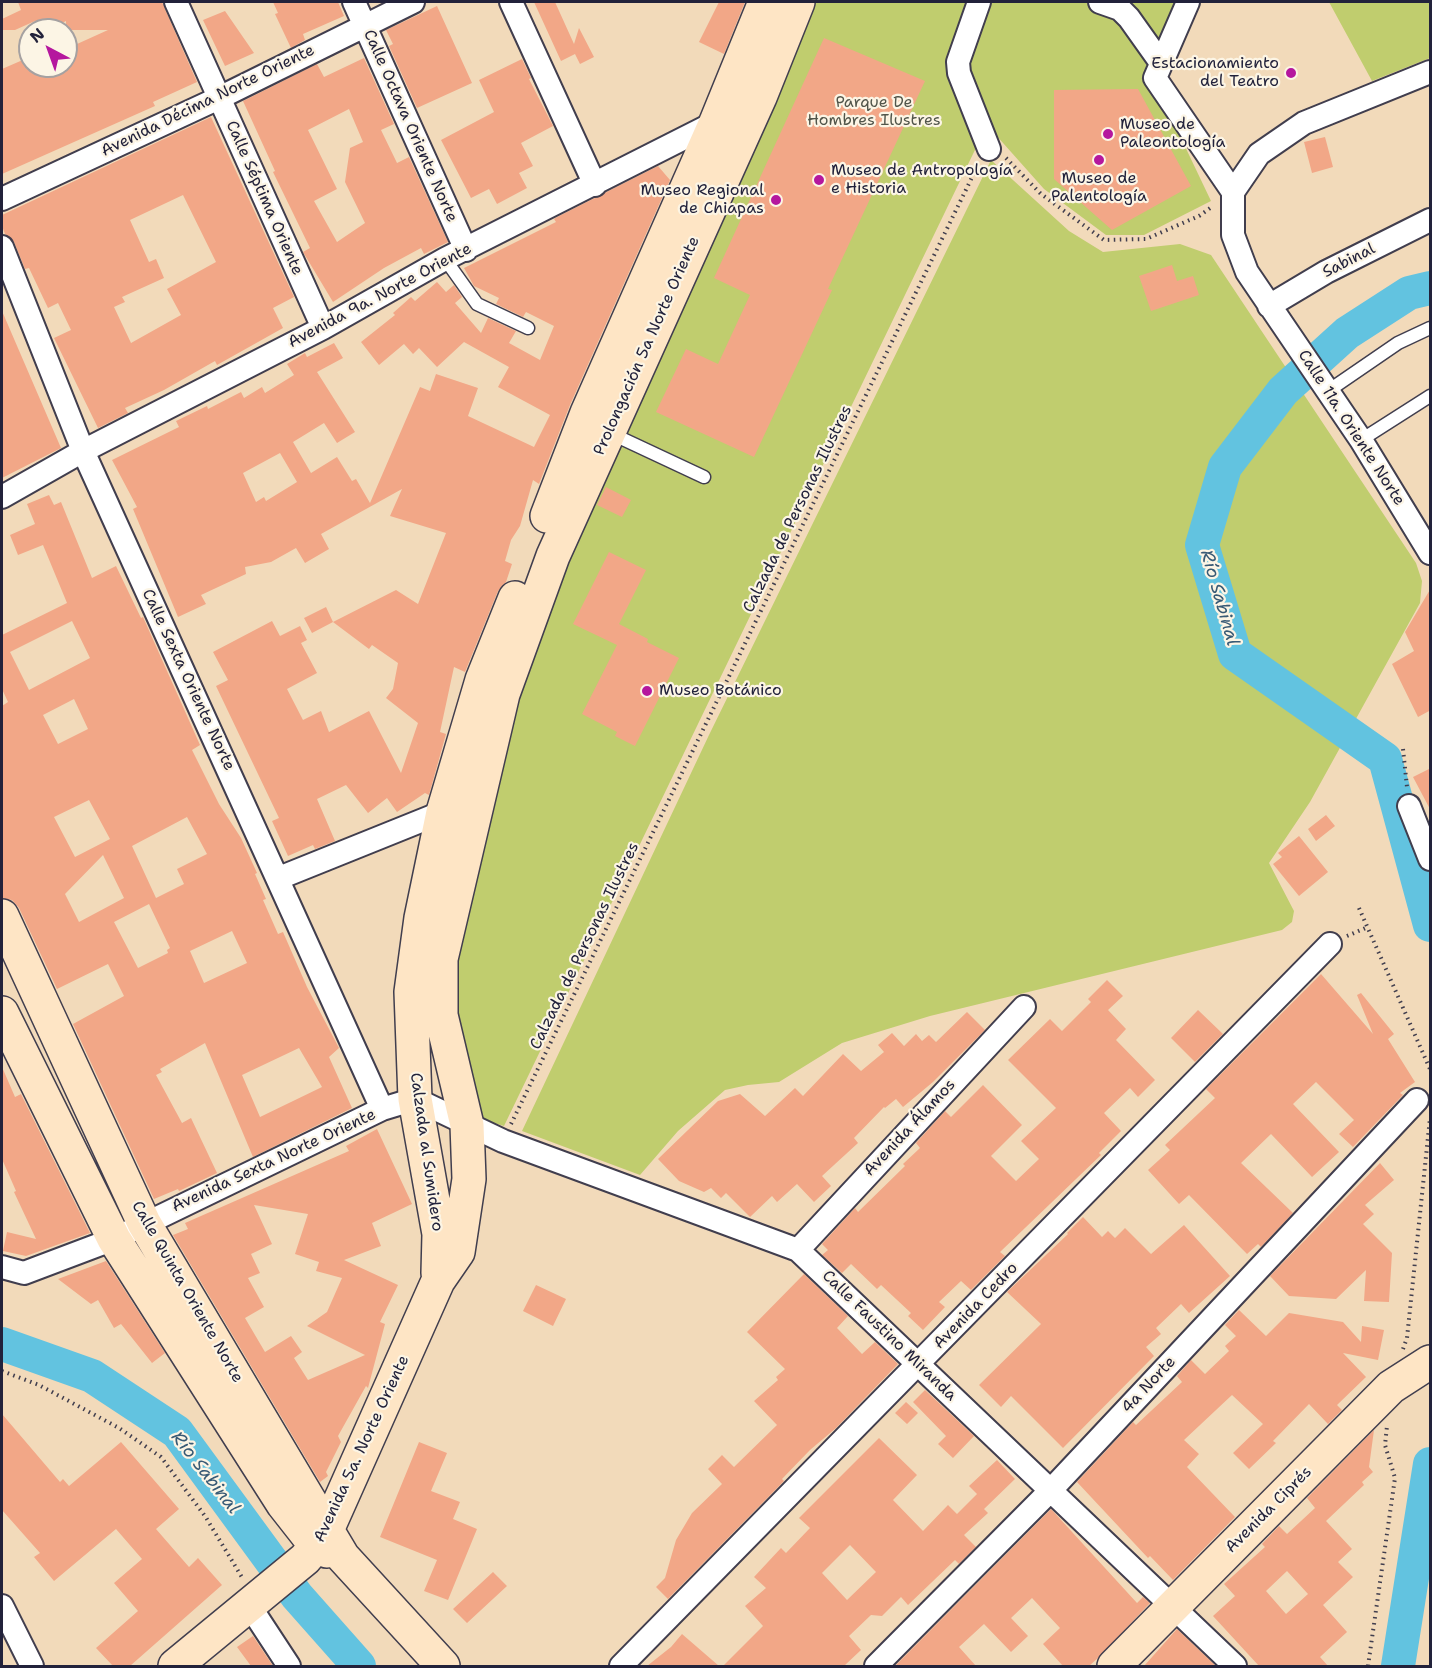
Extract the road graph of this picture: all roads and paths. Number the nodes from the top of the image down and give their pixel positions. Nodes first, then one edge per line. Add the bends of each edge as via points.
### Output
1 (176, 2) edge
2 (354, 2) edge
3 (413, 2) edge
4 (511, 2) edge
5 (765, 2) edge
6 (798, 2) edge
7 (980, 2) edge
8 (1100, 2) edge
9 (1188, 2) edge
10 (364, 25) junction
11 (1161, 63) junction
12 (1431, 72) edge
13 (219, 98) junction
14 (760, 98) junction
15 (716, 122) junction
16 (989, 149) junction
17 (594, 185) junction
18 (1233, 192) junction
19 (2, 199) edge
20 (1431, 220) edge
21 (2, 246) edge
22 (456, 255) junction
23 (1273, 311) junction
24 (323, 328) junction
25 (528, 328) dead end
26 (1431, 328) edge
27 (1322, 382) junction
28 (1431, 396) edge
29 (596, 428) junction
30 (1361, 440) junction
31 (82, 451) junction
32 (704, 477) dead end
33 (2, 497) edge
34 (1431, 553) edge
35 (493, 687) joint
36 (1403, 750) dead end
37 (1409, 806) joint
38 (458, 812) junction
39 (1431, 859) edge
40 (279, 878) junction
41 (1359, 908) dead end
42 (2, 916) edge
43 (1330, 944) dead end
44 (1024, 1006) dead end
45 (2, 1013) edge
46 (1431, 1069) edge
47 (415, 1099) junction
48 (382, 1109) junction
49 (1424, 1109) edge
50 (467, 1125) junction
51 (503, 1141) junction
52 (144, 1222) junction
53 (114, 1239) junction
54 (798, 1250) junction
55 (2, 1267) edge
56 (438, 1281) junction
57 (1431, 1362) edge
58 (919, 1364) junction
59 (2, 1371) edge
60 (1395, 1384) junction
61 (1050, 1491) junction
62 (323, 1548) junction
63 (255, 1601) junction
64 (2, 1606) edge
65 (1171, 1608) junction
66 (32, 1666) edge
67 (175, 1666) edge
68 (289, 1666) edge
69 (443, 1666) edge
70 (621, 1666) edge
71 (876, 1666) edge
72 (1114, 1666) edge
73 (1235, 1666) edge
74 (1368, 1666) edge

1 - 13 street, Calle Séptima Oriente
2 - 10 street, Calle Octava Oriente Norte
3 - 10 street, Avenida Décima Norte Oriente
4 - 17 street
5 - 15 main road, Prolongación 5a Norte Oriente
6 - 14 main road, Prolongación 5a Norte Oriente
7 - 16 street via 957,62
8 - 11 street via 1120,9
9 - 11 street
10 - 13 street, Avenida Décima Norte Oriente
10 - 22 street, Calle Octava Oriente Norte
11 - 18 street via 1155,78
12 - 18 street via 1304,123 1259,154
13 - 19 street, Avenida Décima Norte Oriente
13 - 24 street, Calle Séptima Oriente
14 - 15 street, Avenida 9a. Norte Oriente
14 - 29 main road, Prolongación 5a Norte Oriente
15 - 17 street, Avenida 9a. Norte Oriente
15 - 29 main road, Prolongación 5a Norte Oriente
16 - 18 path via 1005,156 1041,194 1104,240 1146,239 1199,216
16 - 51 path, Calzada de Personas Ilustres
17 - 22 street, Avenida 9a. Norte Oriente
18 - 23 street, Calle 11a. Oriente Norte via 1233,236 1247,272
20 - 23 street, Sabinal via 1326,272
21 - 31 street, Calle Sexta Oriente Norte
22 - 24 street, Avenida 9a. Norte Oriente
22 - 25 lane via 477,304
23 - 27 street, Calle 11a. Oriente Norte
24 - 31 street, Avenida 9a. Norte Oriente
26 - 27 lane
27 - 30 street, Calle 11a. Oriente Norte
28 - 30 lane
29 - 32 lane
29 - 35 main road, Prolongación 5a Norte Oriente via 553,556
30 - 34 street, Calle 11a. Oriente Norte
31 - 33 street, Avenida 9a. Norte Oriente
31 - 40 street, Calle Sexta Oriente Norte
35 - 38 main road, Calzada al Sumidero
36 - 37 path
37 - 39 street
38 - 40 street
38 - 47 main road, Calzada al Sumidero via 421,918 411,992
38 - 50 main road, Calzada al Sumidero via 441,959 441,1015
40 - 48 street, Calle Sexta Oriente Norte
41 - 46 path
42 - 52 main road, Calle Quinta Oriente Norte
43 - 58 street, Avenida Cedro
44 - 54 street, Avenida Álamos
45 - 53 main road, Calle Quinta Oriente Norte
47 - 48 street, Avenida Sexta Norte Oriente
47 - 50 street, Calle Faustino Miranda
47 - 56 main road, Calzada al Sumidero via 439,1234
48 - 52 street, Avenida Sexta Norte Oriente
49 - 60 path via 1407,1338
49 - 61 street, 4a Norte
50 - 51 street, Calle Faustino Miranda
50 - 56 main road, Calzada al Sumidero via 469,1179 458,1252
51 - 54 street, Calle Faustino Miranda
52 - 53 street, Avenida Sexta Norte Oriente
52 - 62 main road, Calle Quinta Oriente Norte via 300,1485
53 - 55 street, Avenida Sexta Norte Oriente via 24,1273
53 - 62 main road, Calle Quinta Oriente Norte via 282,1504
54 - 58 street, Calle Faustino Miranda
56 - 62 main road, Avenida 5a. Norte Oriente
57 - 60 main road, Avenida Ciprés
58 - 61 street, Calle Faustino Miranda
58 - 70 street, Avenida Cedro
59 - 63 path via 49,1390 119,1428 161,1457 205,1516
60 - 65 main road, Avenida Ciprés
60 - 74 path via 1385,1445 1395,1478
61 - 65 street, Calle Faustino Miranda
61 - 71 street, 4a Norte
62 - 63 main road, Avenida 5a. Norte Oriente
62 - 69 main road
63 - 67 main road, Avenida 5a. Norte Oriente
63 - 68 street
64 - 66 street
65 - 72 main road, Avenida Ciprés
65 - 73 street, Calle Faustino Miranda

